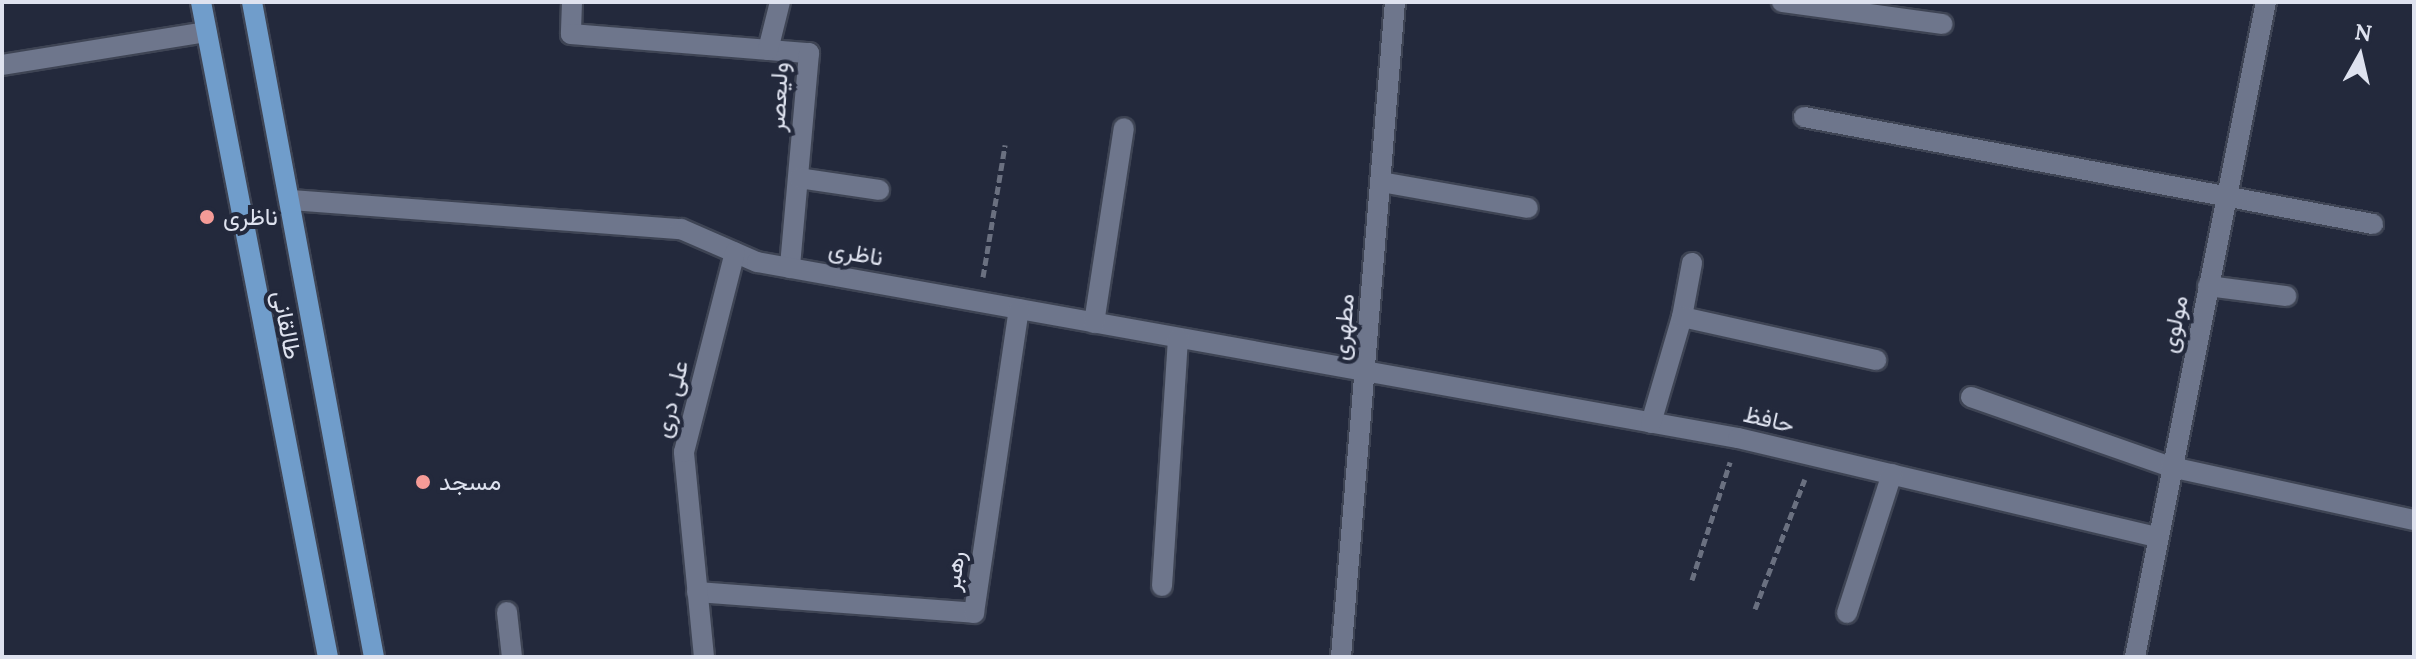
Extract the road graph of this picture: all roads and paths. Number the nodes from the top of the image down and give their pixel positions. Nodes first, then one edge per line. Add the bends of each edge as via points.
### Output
1 (201, 2) edge
2 (252, 2) edge
3 (572, 2) edge
4 (780, 2) edge
5 (1395, 2) edge
6 (1782, 2) edge
7 (2266, 2) edge
8 (1942, 24) dead end
9 (206, 32) junction
10 (768, 50) junction
11 (3, 64) edge
12 (1804, 117) dead end
13 (1124, 128) dead end
14 (1005, 145) dead end
15 (799, 178) junction
16 (1381, 182) junction
17 (879, 190) dead end
18 (2227, 192) junction
19 (291, 200) junction
20 (1528, 208) dead end
21 (2373, 224) dead end
22 (735, 252) junction
23 (1692, 263) dead end
24 (790, 268) junction
25 (2208, 286) junction
26 (2286, 296) dead end
27 (978, 302) junction
28 (1019, 309) junction
29 (1682, 317) junction
30 (1094, 323) junction
31 (1178, 339) junction
32 (1876, 360) dead end
33 (1365, 372) junction
34 (1971, 397) dead end
35 (1651, 423) junction
36 (1738, 438) junction
37 (1814, 456) junction
38 (2171, 467) junction
39 (1892, 474) junction
40 (2414, 520) edge
41 (2157, 537) junction
42 (1692, 580) dead end
43 (1162, 586) dead end
44 (697, 592) junction
45 (1755, 609) dead end
46 (507, 612) dead end
47 (1847, 613) dead end
48 (328, 657) edge
49 (374, 657) edge
50 (512, 657) edge
51 (704, 657) edge
52 (1341, 657) edge
53 (2135, 657) edge

1 - 9 main road, طالقانی
2 - 19 main road, طالقانی
3 - 10 street, ولیعصر via 571,34
4 - 10 street
5 - 16 street, مطهری
6 - 8 street
7 - 18 street, مولوی
9 - 11 street
9 - 48 main road, طالقانی
10 - 15 street, ولیعصر via 809,53
12 - 18 street
13 - 30 street
14 - 27 path
15 - 17 street
15 - 24 street, ولیعصر
16 - 20 street
16 - 33 street, مطهری
18 - 21 street
18 - 25 street, مولوی
19 - 22 street, ناظری via 681,229
19 - 49 main road, طالقانی
22 - 24 street, ناظری
22 - 44 street, علی دری via 684,452
23 - 29 street
24 - 27 street, ناظری
25 - 26 street
25 - 38 street, مولوی
27 - 28 street, ناظری
28 - 30 street, ناظری
28 - 44 street, رهبر via 974,613
29 - 32 street
29 - 35 street
30 - 31 street, ناظری
31 - 33 street, ناظری
31 - 43 street
33 - 35 street, حافظ
33 - 52 street, مطهری
34 - 38 street
35 - 36 street, حافظ
36 - 37 street, حافظ
36 - 42 path
37 - 39 street, حافظ
37 - 45 path
38 - 40 street
38 - 41 street, مولوی
39 - 41 street, حافظ
39 - 47 street
41 - 53 street, مولوی
44 - 51 street, علی دری
46 - 50 street

